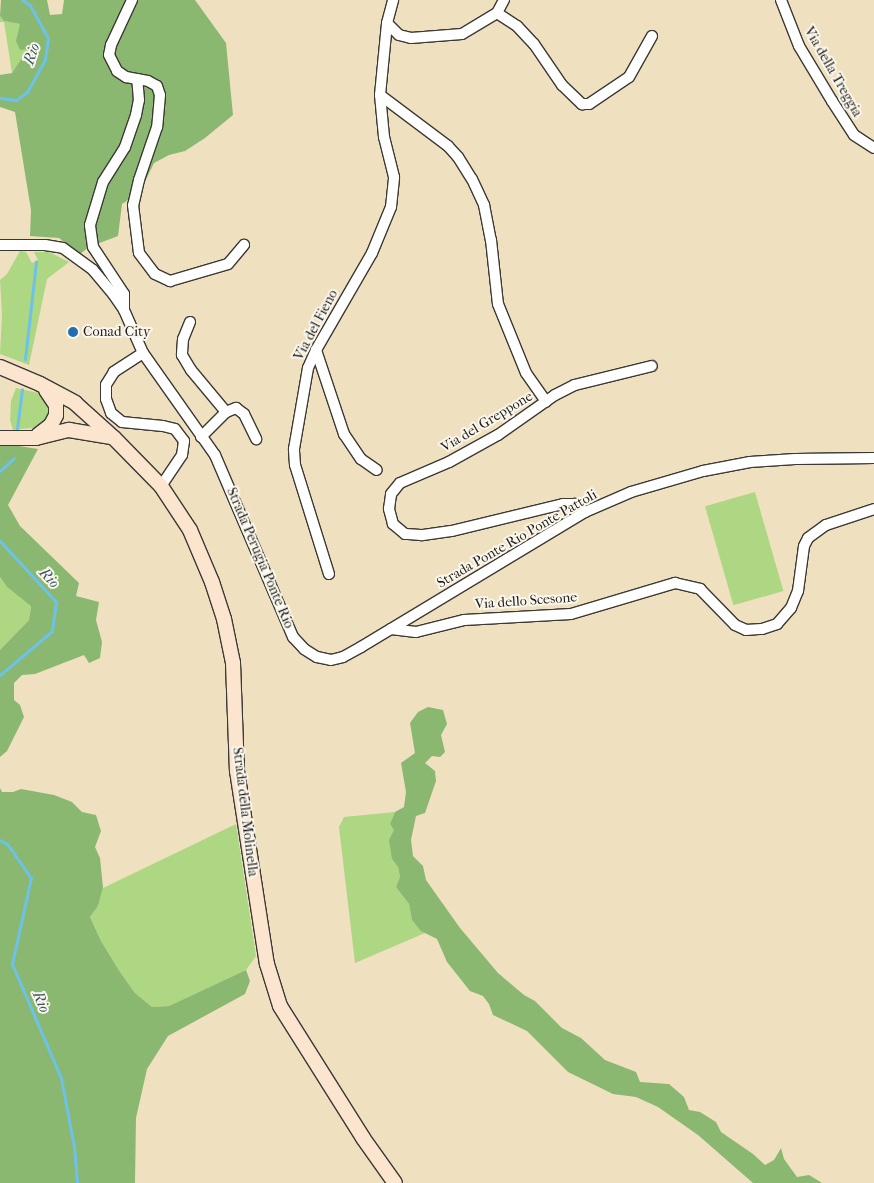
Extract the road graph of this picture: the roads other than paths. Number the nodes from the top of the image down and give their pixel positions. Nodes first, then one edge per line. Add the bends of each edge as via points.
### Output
1 (132, 0) edge
2 (393, 0) edge
3 (504, 0) edge
4 (781, 0) edge
5 (496, 13) junction
6 (387, 24) junction
7 (652, 36) dead end
8 (137, 79) junction
9 (380, 94) junction
10 (874, 148) edge
11 (0, 245) edge
12 (244, 245) dead end
13 (124, 310) junction
14 (190, 322) dead end
15 (316, 350) junction
16 (143, 353) junction
17 (652, 366) dead end
18 (0, 367) edge
19 (40, 384) junction
20 (546, 402) junction
21 (75, 403) junction
22 (226, 412) junction
23 (69, 430) junction
24 (201, 437) junction
25 (0, 438) edge
26 (36, 438) junction
27 (114, 438) junction
28 (256, 438) dead end
29 (874, 458) edge
30 (377, 470) dead end
31 (161, 486) junction
32 (874, 509) edge
33 (585, 512) junction
34 (329, 574) dead end
35 (412, 616) joint
36 (391, 629) junction
37 (395, 1183) edge

1 - 8 street via 109,55 117,70 126,77
2 - 6 street
3 - 5 street
4 - 10 street, Via della Treggia via 798,46 838,110 854,135
5 - 6 street via 462,34 411,38 399,35
5 - 7 street via 517,26 562,85 582,104 590,104 629,78
6 - 9 street, Via del Fieno
8 - 12 street via 157,86 160,95 157,127 138,180 133,205 139,253 156,274 170,281 228,264
8 - 13 street via 139,100 136,116 125,147 103,182 90,225 93,247 124,294
9 - 15 street, Via del Fieno via 384,137 394,177 391,207 372,253
9 - 20 street via 448,146 472,179 484,205 498,304 526,372
11 - 13 street, Strada Perugia Ponte Rio via 62,248 93,270
13 - 16 street, Strada Perugia Ponte Rio
14 - 22 street via 182,339 182,355
15 - 30 street via 344,434 361,459
15 - 34 street, Via del Fieno via 308,368 294,449 295,465
16 - 24 street, Strada Perugia Ponte Rio
16 - 31 street via 114,372 106,385 106,399 111,413 122,422 163,426 175,430 184,441 182,455
17 - 20 street, Via del Greppone via 575,385
18 - 19 main road
19 - 21 main road
19 - 26 main road via 52,397 56,415 52,425
20 - 33 street, Via del Greppone via 498,435 449,462 400,483 391,494 389,508 393,524 405,534 421,535 563,504 575,504
21 - 23 main road via 77,414
21 - 27 main road
22 - 24 street
22 - 28 street via 236,408 244,414
23 - 26 main road
23 - 27 main road
24 - 36 street, Strada Perugia Ponte Rio via 226,474 244,525 293,637 304,649 330,660 343,657
25 - 26 main road
27 - 31 main road, Strada della Molinella
29 - 33 street, Strada Ponte Rio Ponte Pattoli via 750,462 712,469 631,492
31 - 37 main road, Strada della Molinella via 190,530 224,619 234,663 237,771 267,964 280,1006
32 - 36 street, Via dello Scesone via 822,528 808,538 798,592 791,608 776,624 762,629 746,630 735,625 700,589 675,583 570,614 464,620 416,632
33 - 35 street, Strada Ponte Rio Ponte Pattoli
35 - 36 street, Strada Perugia Ponte Rio

